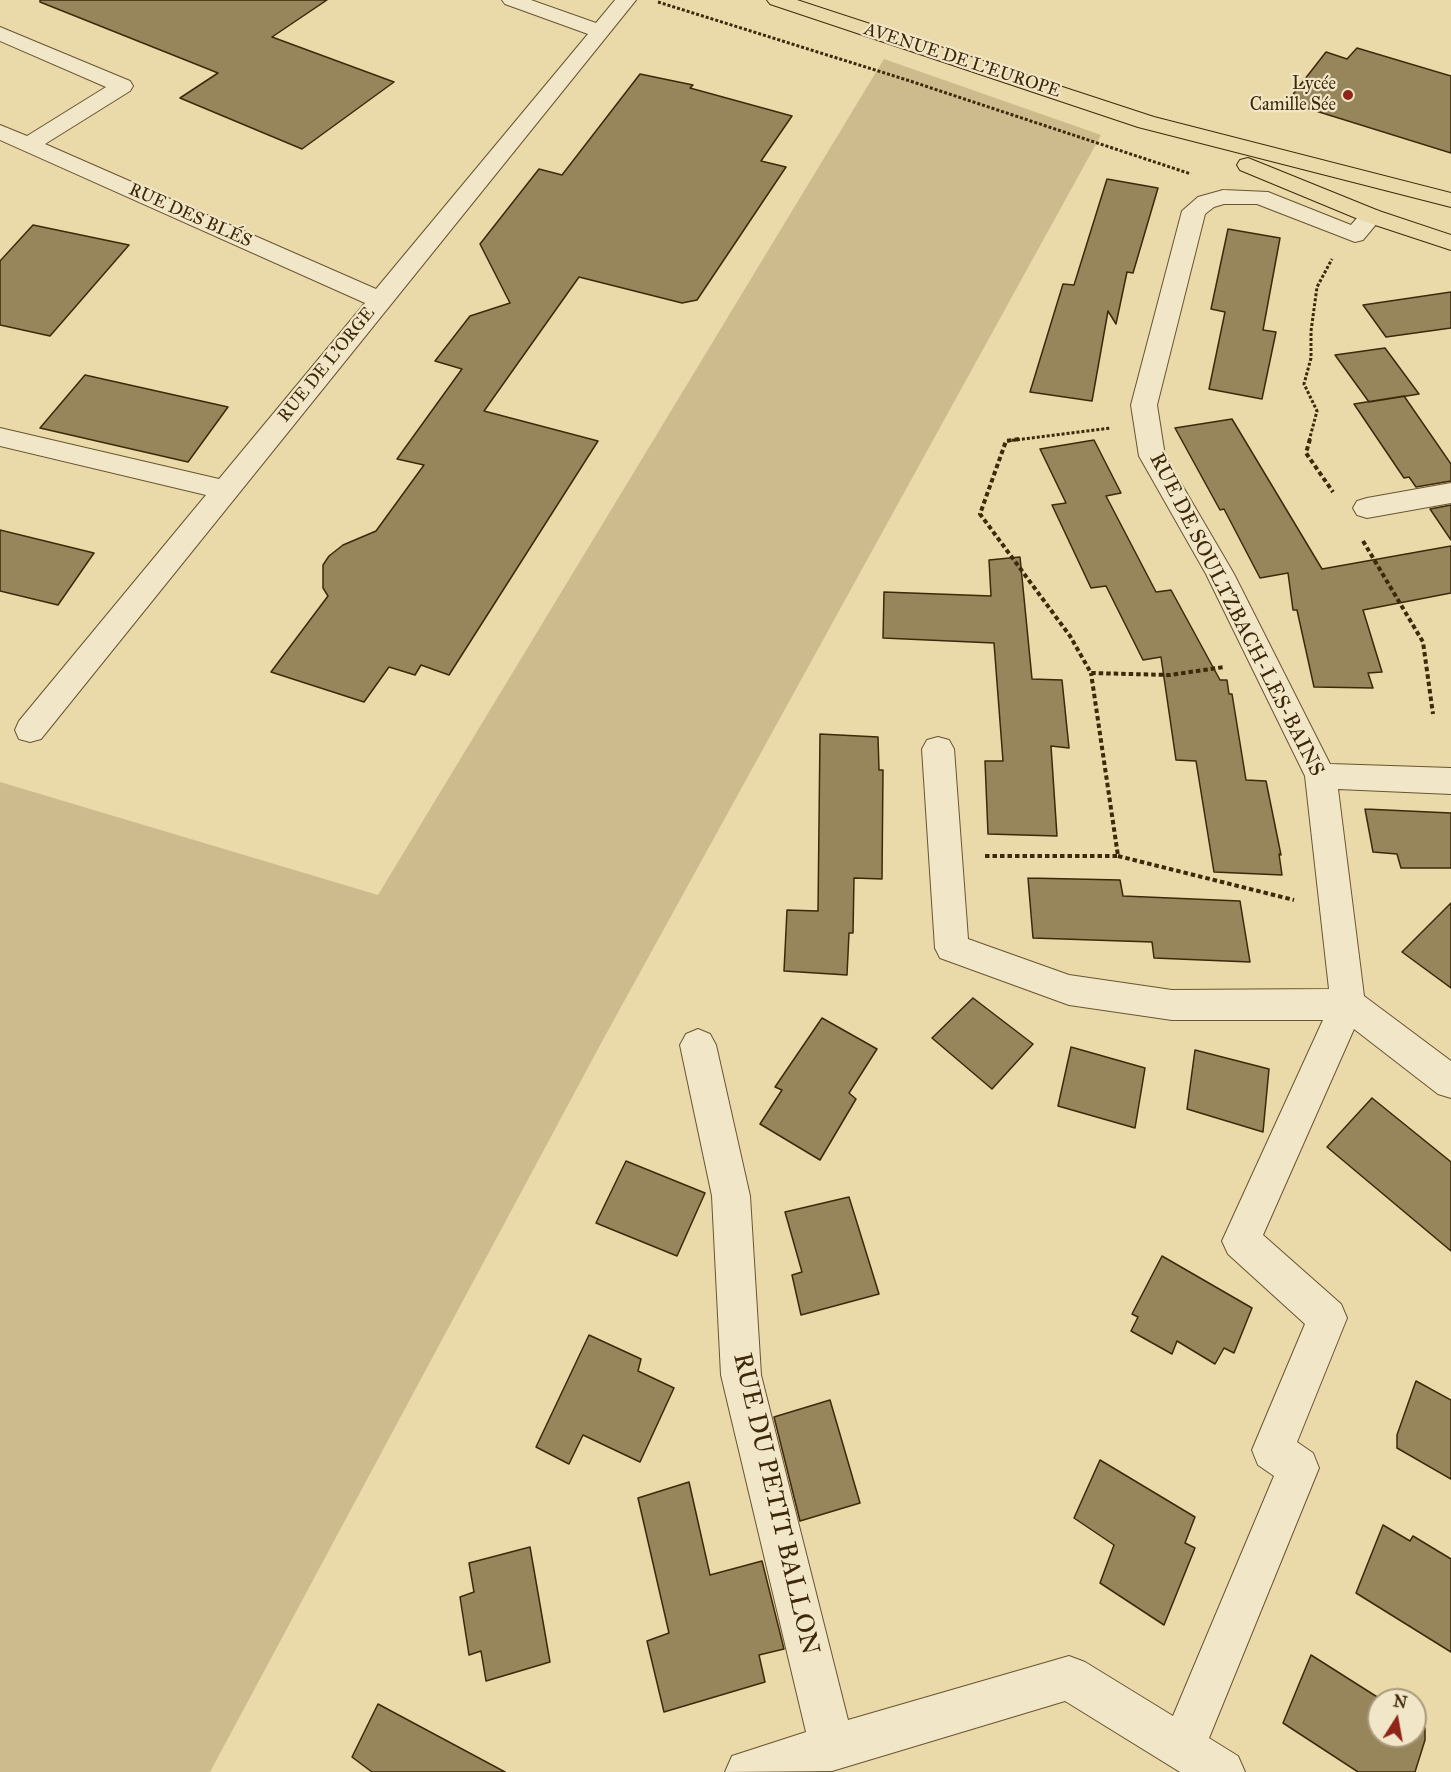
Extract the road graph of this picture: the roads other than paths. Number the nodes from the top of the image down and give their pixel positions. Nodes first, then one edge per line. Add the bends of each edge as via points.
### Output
1 (512, 0) edge
2 (626, 0) edge
3 (777, 0) edge
4 (600, 31) junction
5 (0, 33) edge
6 (1146, 122) junction
7 (0, 132) edge
8 (28, 144) junction
9 (1451, 200) edge
10 (1371, 216) junction
11 (1451, 243) edge
12 (380, 300) junction
13 (0, 437) edge
14 (225, 490) junction
15 (1451, 493) edge
16 (1356, 510) road end
17 (30, 730) dead end
18 (938, 749) dead end
19 (1321, 776) junction
20 (1451, 781) edge
21 (1348, 1004) junction
22 (698, 1045) dead end
23 (1451, 1082) edge
24 (832, 1748) junction
25 (1182, 1748) junction
26 (748, 1772) edge
27 (1222, 1772) edge

1 - 4 street
2 - 4 street, RUE DE L'ORGE
3 - 6 main road, AVENUE DE L'EUROPE
4 - 12 street, RUE DE L'ORGE
5 - 8 street via 122,86
6 - 9 main road, AVENUE DE L'EUROPE
6 - 10 main road, AVENUE DE L'EUROPE
7 - 8 street, RUE DES BLÉS
8 - 12 street, RUE DES BLÉS
10 - 11 main road, AVENUE DE L'EUROPE
10 - 19 street, RUE DE SOULTZBACH-LES-BAINS via 1354,235 1260,197 1223,197 1194,211 1144,405 1152,456 1220,574
12 - 14 street, RUE DE L'ORGE
13 - 14 street
14 - 17 street, RUE DE L'ORGE
15 - 16 street
18 - 21 street via 952,948 1070,990 1172,1005
19 - 20 street
19 - 21 street, RUE DE SOULTZBACH-LES-BAINS
21 - 23 street
21 - 25 street via 1241,1241 1327,1318 1273,1450 1298,1468
22 - 24 street, RUE DU PETIT BALLON via 731,1196 741,1376
24 - 25 street via 1069,1678
24 - 26 street
25 - 27 street

